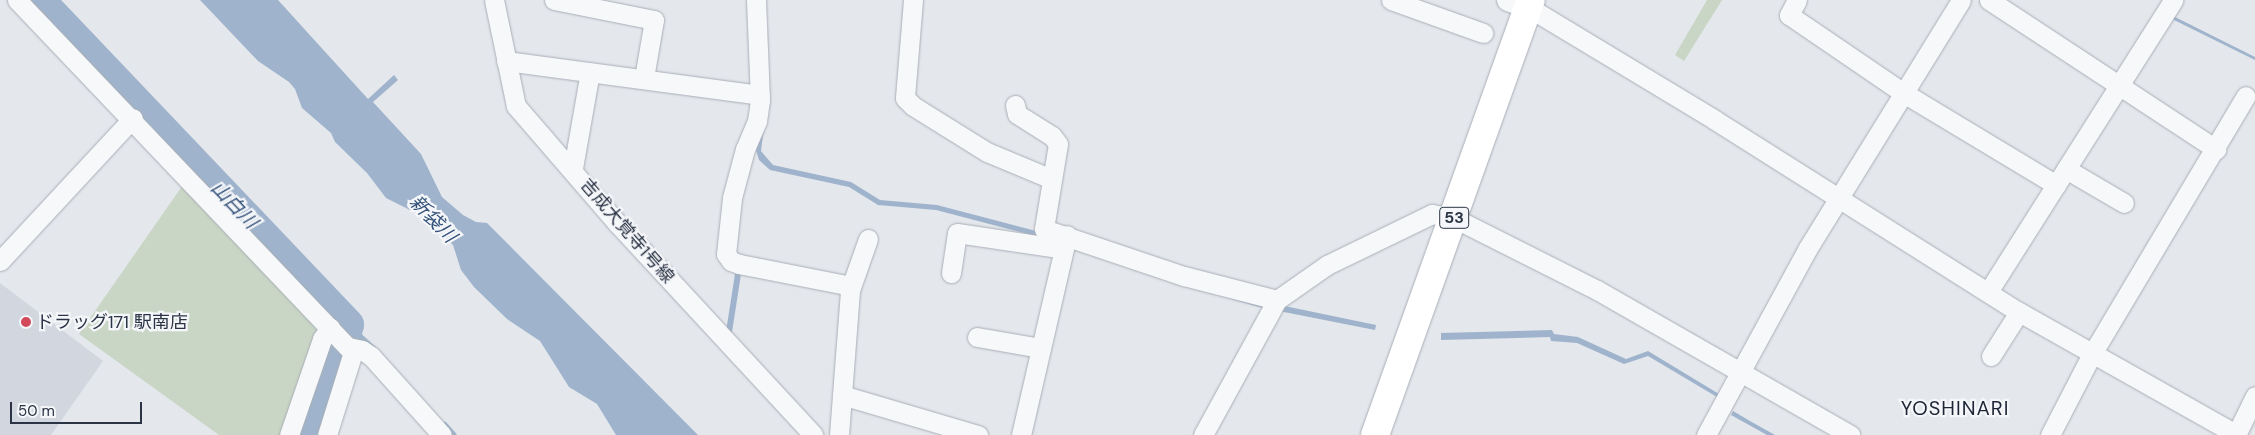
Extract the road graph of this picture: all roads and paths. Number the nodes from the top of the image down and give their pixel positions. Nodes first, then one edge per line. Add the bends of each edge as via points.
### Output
1 (17, 0) edge
2 (494, 0) edge
3 (554, 0) edge
4 (756, 0) edge
5 (913, 0) edge
6 (1392, 0) edge
7 (1797, 0) edge
8 (1961, 0) edge
9 (1989, 0) edge
10 (2173, 0) edge
11 (1522, 2) edge
12 (1483, 33) dead end
13 (506, 61) junction
14 (590, 72) junction
15 (644, 78) junction
16 (2120, 84) junction
17 (1902, 92) junction
18 (760, 95) junction
19 (2246, 96) dead end
20 (1015, 105) dead end
21 (133, 118) junction
22 (2216, 149) junction
23 (573, 168) junction
24 (2066, 169) junction
25 (1052, 179) junction
26 (2056, 185) junction
27 (1838, 198) junction
28 (2124, 203) dead end
29 (1454, 218) junction
30 (868, 239) dead end
31 (1066, 242) junction
32 (0, 261) edge
33 (951, 273) dead end
34 (851, 286) junction
35 (1988, 292) junction
36 (1277, 300) junction
37 (2019, 312) junction
38 (977, 337) dead end
39 (342, 340) junction
40 (1041, 348) junction
41 (2092, 354) junction
42 (1991, 356) dead end
43 (1739, 374) junction
44 (842, 395) junction
45 (2255, 396) edge
46 (289, 435) edge
47 (327, 435) edge
48 (442, 435) edge
49 (814, 435) edge
50 (839, 435) edge
51 (978, 435) edge
52 (1022, 435) edge
53 (1203, 435) edge
54 (1375, 435) edge
55 (1706, 435) edge
56 (1850, 435) edge
57 (2050, 435) edge
58 (2236, 435) edge

1 - 21 street
2 - 13 street, 吉成大覚寺1号線
3 - 15 street via 654,20
4 - 18 street
5 - 25 street via 905,98 987,152
6 - 12 street
7 - 17 street via 1788,15
8 - 17 street
9 - 16 street
10 - 16 street
11 - 27 street
11 - 29 highway, 53
13 - 14 street
13 - 23 street, 吉成大覚寺1号線 via 516,106
14 - 15 street
14 - 23 street
15 - 18 street
16 - 22 street
16 - 24 street
17 - 26 street
17 - 27 street
18 - 34 street via 757,120 745,148 732,198 726,254 731,262
19 - 22 street
20 - 25 street via 1017,114 1057,139
21 - 32 street
21 - 39 street
22 - 41 street
23 - 49 street, 吉成大覚寺1号線 via 624,230
24 - 26 street
24 - 28 street
25 - 31 street via 1044,229
26 - 35 street
27 - 35 street
27 - 43 street
29 - 36 street via 1432,214 1373,241 1327,265
29 - 43 street via 1597,290
29 - 54 highway, 53
30 - 34 street
31 - 33 street via 957,233
31 - 36 street
31 - 40 street
34 - 44 street
35 - 37 street
36 - 53 street
37 - 41 street
37 - 42 street
38 - 40 street
39 - 46 street via 322,339
39 - 47 street
39 - 48 street via 371,356
40 - 52 street
41 - 57 street
41 - 58 street
43 - 55 street
43 - 56 street
44 - 50 street
44 - 51 street
45 - 58 street

